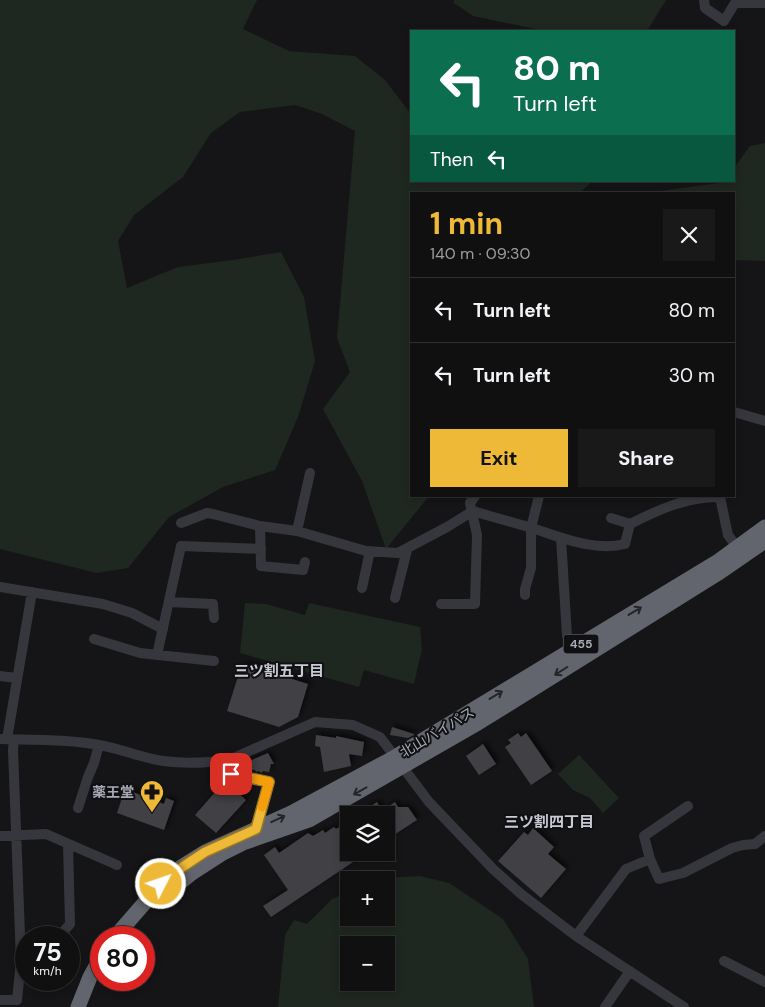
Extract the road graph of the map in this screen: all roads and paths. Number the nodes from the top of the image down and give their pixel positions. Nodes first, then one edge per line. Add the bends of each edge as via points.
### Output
1 (704, 0) edge
2 (765, 3) edge
3 (735, 412) edge
4 (765, 421) edge
5 (310, 473) dead end
6 (474, 497) edge
7 (539, 497) edge
8 (471, 512) junction
9 (611, 518) dead end
10 (181, 523) dead end
11 (630, 524) junction
12 (260, 526) junction
13 (765, 527) edge
14 (531, 528) junction
15 (297, 531) junction
16 (561, 538) junction
17 (765, 541) edge
18 (737, 547) junction
19 (261, 549) junction
20 (407, 550) junction
21 (370, 551) junction
22 (305, 562) dead end
23 (0, 587) edge
24 (362, 588) dead end
25 (32, 592) junction
26 (525, 595) dead end
27 (396, 598) dead end
28 (169, 602) junction
29 (440, 604) dead end
30 (214, 618) dead end
31 (163, 628) junction
32 (94, 639) dead end
33 (574, 648) junction
34 (157, 655) junction
35 (214, 661) dead end
36 (0, 676) edge
37 (16, 678) junction
38 (7, 740) edge
39 (99, 745) junction
40 (229, 760) junction
41 (398, 762) junction
42 (688, 806) dead end
43 (78, 808) dead end
44 (256, 829) junction
45 (16, 835) junction
46 (0, 836) edge
47 (765, 836) edge
48 (68, 844) junction
49 (650, 859) junction
50 (117, 865) dead end
51 (22, 926) edge
52 (68, 926) edge
53 (124, 926) edge
54 (134, 926) edge
55 (576, 936) junction
56 (724, 961) dead end
57 (630, 971) junction
58 (90, 977) edge
59 (765, 982) edge
60 (19, 991) edge
61 (95, 991) edge
62 (0, 1000) edge
63 (78, 1007) edge
64 (88, 1007) edge
65 (605, 1007) edge
66 (684, 1007) edge

1 - 2 street via 705,8 724,21 735,3
3 - 4 street
5 - 15 street
6 - 8 street via 470,502
7 - 14 street
8 - 14 street
8 - 20 street
8 - 29 street via 477,535 475,604
9 - 11 street
10 - 12 street via 207,513
11 - 16 street via 625,544 614,547
11 - 18 street via 681,502 720,497 728,535
12 - 15 street
12 - 19 street
13 - 18 highway, 北山バイパス / 455
14 - 16 street
14 - 26 street via 531,568
15 - 21 street
16 - 33 street via 568,636
17 -> 41 highway, 北山バイパス / 455 via 519,697
33 -> 18 highway, 北山バイパス / 455
19 - 22 street via 261,566 303,570
19 - 28 street via 181,546
20 - 21 street via 398,553
20 - 27 street
21 - 24 street
23 - 25 street
25 - 31 street via 103,604
25 - 37 street
28 - 30 street via 214,604
28 - 31 street
31 - 34 street
32 - 34 street
41 -> 33 highway, 北山バイパス / 455
34 - 35 street
36 - 37 street
37 - 38 street
38 - 39 street via 55,740
38 - 45 street via 13,750
39 - 40 street via 163,761
39 - 43 street
40 - 41 street via 315,722 353,725 380,737
40 - 44 street via 231,774 269,782
44 -> 41 highway, 北山バイパス / 455
41 -> 54 highway, 北山バイパス / 455 via 309,820 223,853 166,893
41 - 55 street via 429,802 493,869
42 - 49 street via 644,836
44 - 53 highway, 北山バイパス / 455 via 205,852 181,868 161,884
45 - 46 street
45 - 48 street via 46,834
45 - 51 street
47 - 49 street via 755,844 732,848 710,861 659,879
48 - 50 street
48 - 52 street
49 - 55 street via 626,869
55 - 57 street
56 - 59 street
57 - 65 street
57 - 66 street
58 - 63 highway
60 - 62 street via 17,1000
61 - 64 highway

